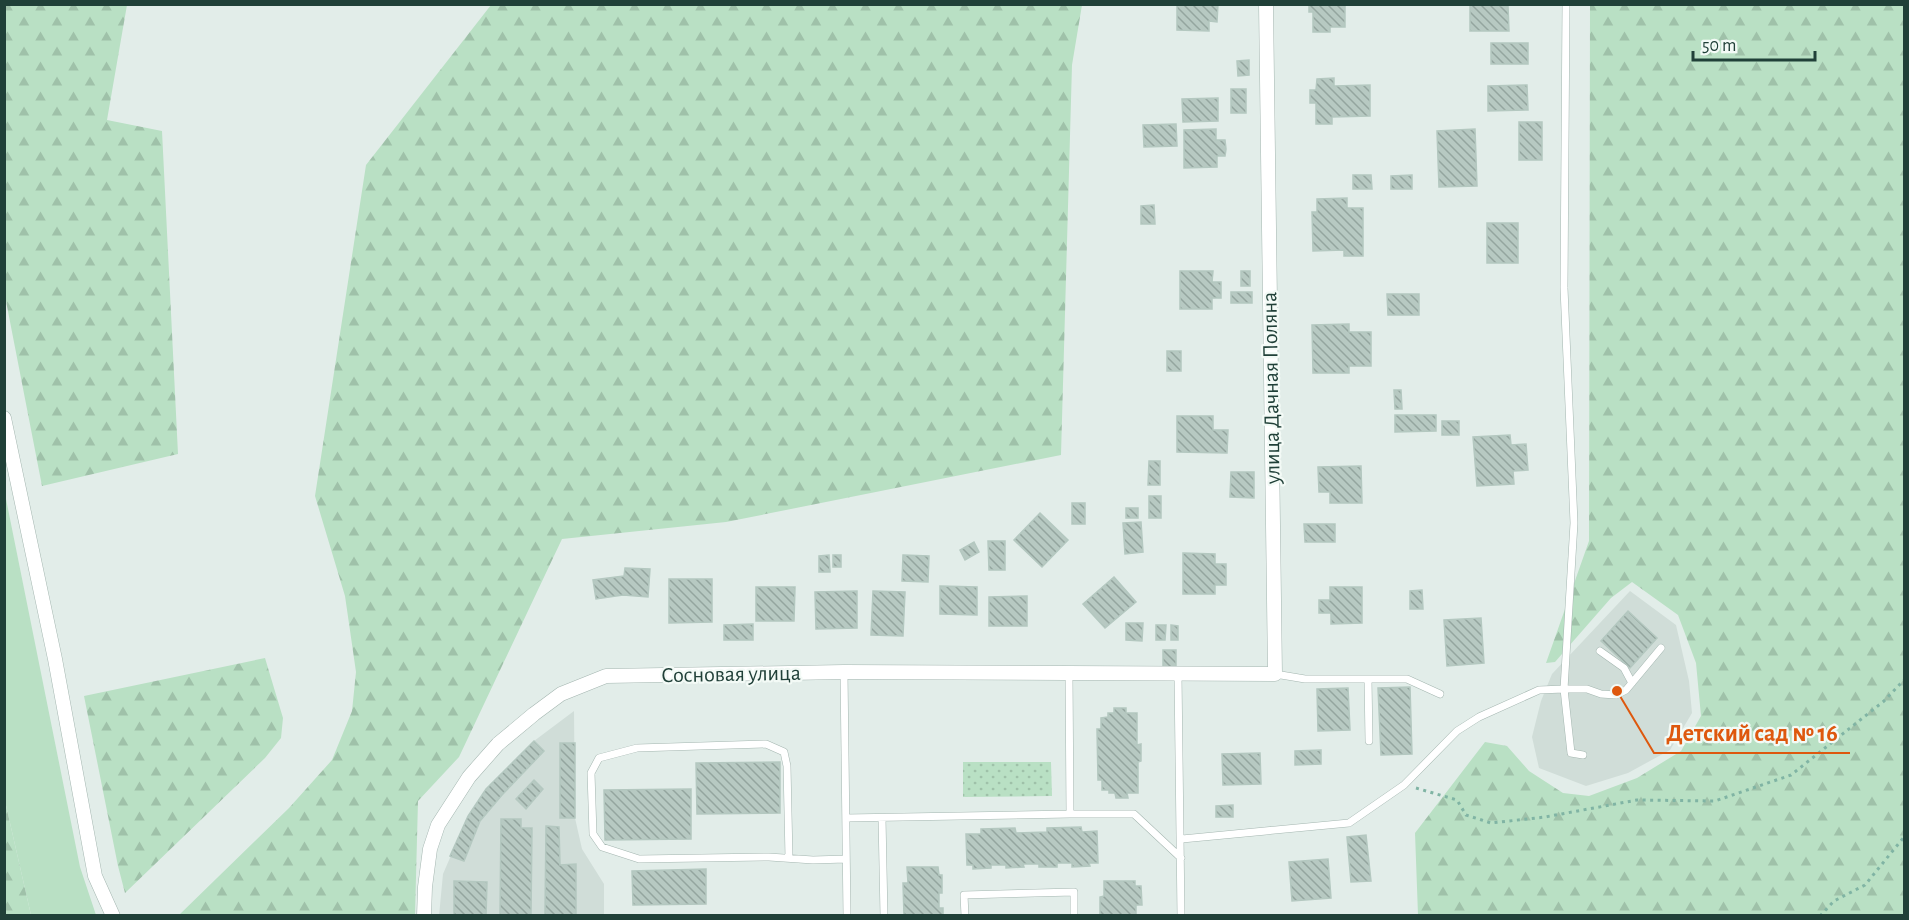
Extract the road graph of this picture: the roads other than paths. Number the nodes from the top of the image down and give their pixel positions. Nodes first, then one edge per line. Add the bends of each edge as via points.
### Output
1 (1266, 4) edge
2 (1566, 4) edge
3 (4, 418) edge
4 (1662, 648) dead end
5 (1600, 651) dead end
6 (844, 672) junction
7 (1069, 674) junction
8 (1275, 674) junction
9 (1178, 675) junction
10 (1368, 679) junction
11 (1632, 682) junction
12 (1564, 689) junction
13 (1440, 694) dead end
14 (1369, 741) dead end
15 (1583, 755) dead end
16 (1070, 814) junction
17 (846, 818) junction
18 (882, 818) junction
19 (1182, 839) junction
20 (789, 858) junction
21 (1181, 858) junction
22 (846, 859) junction
23 (113, 915) edge
24 (424, 915) edge
25 (847, 915) edge
26 (884, 915) edge
27 (965, 915) edge
28 (1074, 915) edge
29 (1181, 915) edge

1 - 8 street, улица Дачная Поляна
2 - 12 lane via 1564,288 1574,523
3 - 23 street via 56,659 95,876
4 - 11 lane
5 - 11 lane via 1624,668
6 - 7 street, Сосновая улица
6 - 17 lane
6 - 24 street, Сосновая улица via 606,676 561,694 498,744 451,804 430,849
7 - 9 street, Сосновая улица
7 - 16 lane
8 - 9 street
8 - 10 lane via 1305,679
9 - 19 lane
10 - 13 lane via 1407,679
10 - 14 lane
11 - 12 lane via 1616,695
12 - 15 lane via 1571,753
12 - 19 lane via 1539,690 1479,717 1457,731 1404,785 1349,823
16 - 18 lane
16 - 21 lane via 1134,814
17 - 18 lane
17 - 22 lane
18 - 26 lane
19 - 21 lane
20 - 20 lane via 639,860 602,847 593,834 591,773 600,758 637,748 766,744 784,752 787,766
20 - 22 lane
21 - 29 lane
22 - 25 lane
27 - 28 lane via 964,895 1074,892

